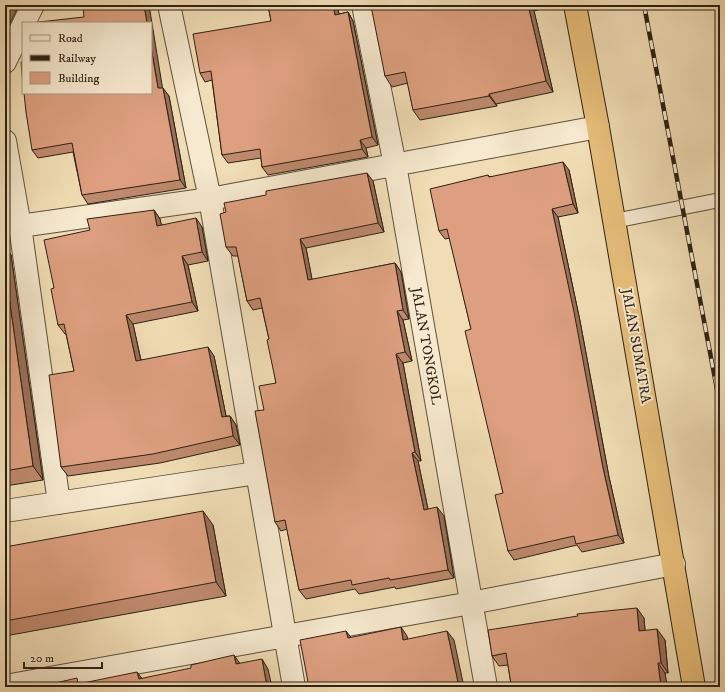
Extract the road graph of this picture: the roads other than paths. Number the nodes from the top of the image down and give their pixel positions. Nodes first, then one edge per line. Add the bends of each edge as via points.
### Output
1 (33, 5) edge
2 (169, 5) edge
3 (363, 5) edge
4 (574, 5) edge
5 (25, 22) edge
6 (22, 28) edge
7 (5, 62) edge
8 (598, 127) junction
9 (5, 141) edge
10 (395, 165) junction
11 (210, 199) junction
12 (720, 200) edge
13 (614, 221) junction
14 (20, 226) junction
15 (256, 473) junction
16 (60, 503) junction
17 (5, 511) edge
18 (674, 564) junction
19 (471, 603) junction
20 (285, 636) junction
21 (86, 680) edge
22 (5, 686) edge
23 (294, 687) edge
24 (486, 687) edge
25 (694, 687) edge

1 - 5 street
2 - 11 street
3 - 10 street, JALAN TONGKOL
4 - 8 highway, JALAN SUMATRA
6 - 7 street
8 - 10 street
8 - 13 highway, JALAN SUMATRA
9 - 14 street
10 - 11 street
10 - 19 street, JALAN TONGKOL
11 - 14 street
11 - 15 street
12 - 13 lane
13 - 18 highway, JALAN SUMATRA
14 - 16 street
15 - 16 street
15 - 20 street
16 - 17 street
18 - 19 street
18 - 25 highway, JALAN SUMATRA
19 - 20 street
19 - 24 street, JALAN TONGKOL
20 - 21 street
20 - 23 street
21 - 22 street

